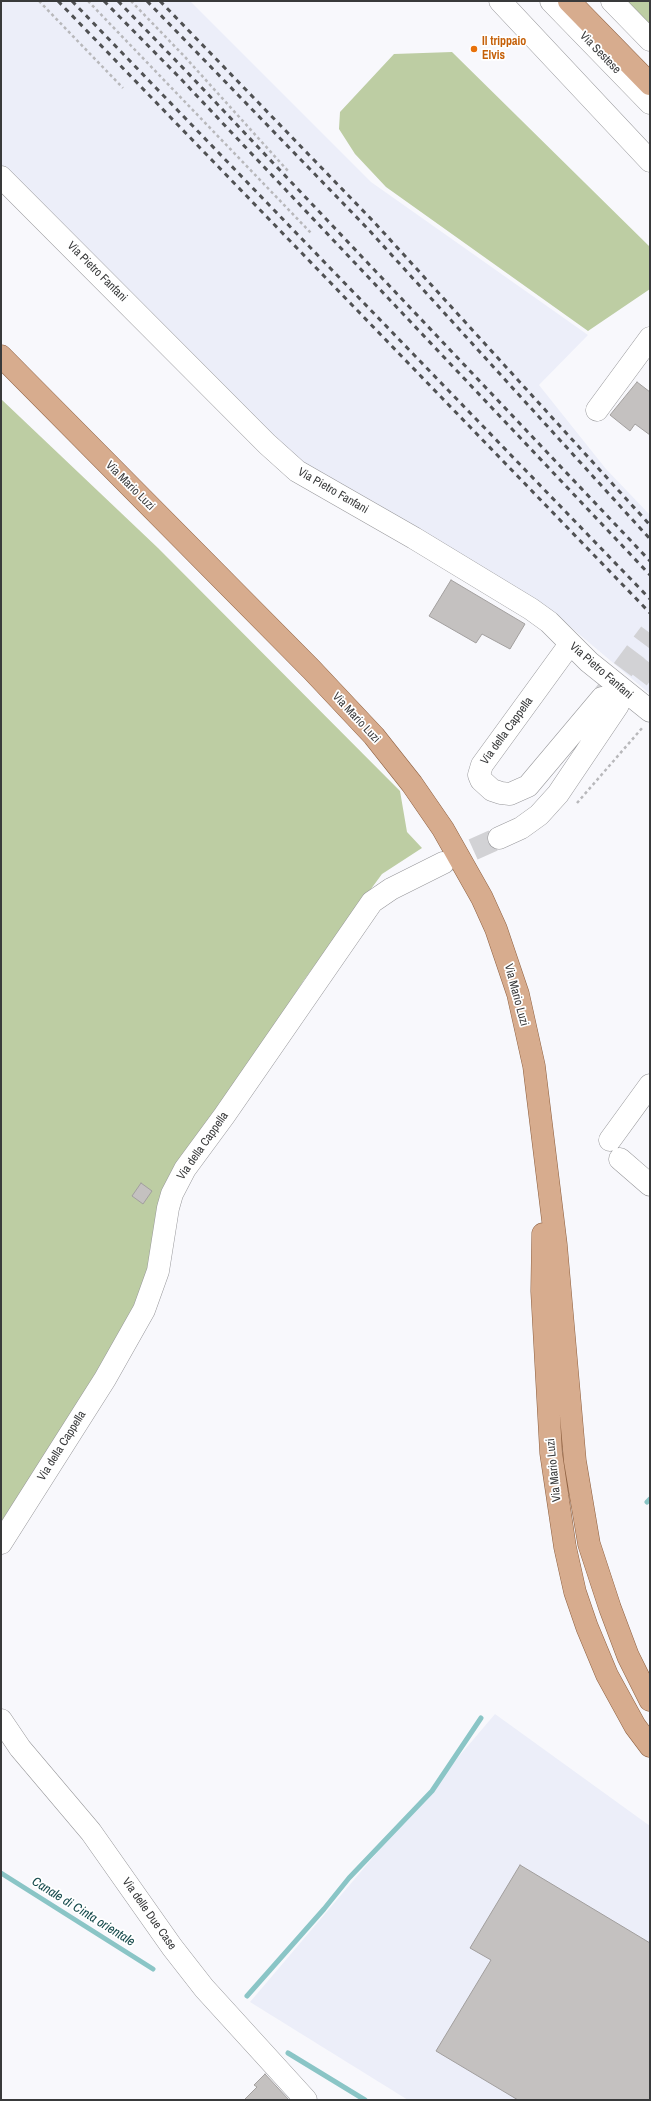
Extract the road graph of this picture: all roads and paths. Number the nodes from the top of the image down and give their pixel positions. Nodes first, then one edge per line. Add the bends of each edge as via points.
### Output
1 (39, 1) edge
2 (88, 1) edge
3 (131, 1) edge
4 (500, 1) edge
5 (551, 1) edge
6 (569, 1) edge
7 (612, 1) edge
8 (650, 40) edge
9 (650, 84) edge
10 (123, 88) dead end
11 (650, 104) edge
12 (650, 161) edge
13 (288, 171) dead end
14 (1, 177) edge
15 (311, 233) dead end
16 (650, 338) edge
17 (1, 356) edge
18 (596, 410) dead end
19 (570, 644) junction
20 (649, 717) edge
21 (575, 804) dead end
22 (499, 838) tunnel mouth
23 (443, 863) tunnel mouth
24 (650, 1085) edge
25 (610, 1140) dead end
26 (620, 1159) dead end
27 (546, 1175) junction
28 (650, 1185) edge
29 (1, 1543) edge
30 (650, 1700) edge
31 (1, 1720) edge
32 (650, 1746) edge
33 (306, 2100) edge

1 - 10 path
2 - 15 path
3 - 13 path
4 - 12 street
5 - 11 street, Via Sestese
6 - 9 main road, Via Sestese
7 - 8 street
14 - 19 street, Via Pietro Fanfani via 297,471 531,609 549,622
16 - 18 street
17 - 27 main road, Via Mario Luzi via 374,736 444,829 482,898 518,994 534,1066
19 - 20 street, Via Pietro Fanfani
19 - 22 street, Via della Cappella via 482,764 479,775 481,780 492,790 501,793 510,794 528,786 610,702 558,794 539,815 521,828
20 - 21 path
23 - 29 street, Via della Cappella via 372,902 185,1169 170,1201 158,1271 144,1310 105,1379
24 - 25 street
26 - 28 street
27 - 30 main road, Via Mario Luzi via 556,1245 575,1461 582,1509 610,1608 628,1656
27 - 32 main road, Via Mario Luzi via 542,1241 546,1364 552,1453 565,1547 575,1592 607,1675 635,1726
31 - 33 street, Via delle Due Case via 20,1748 91,1832 204,1988

